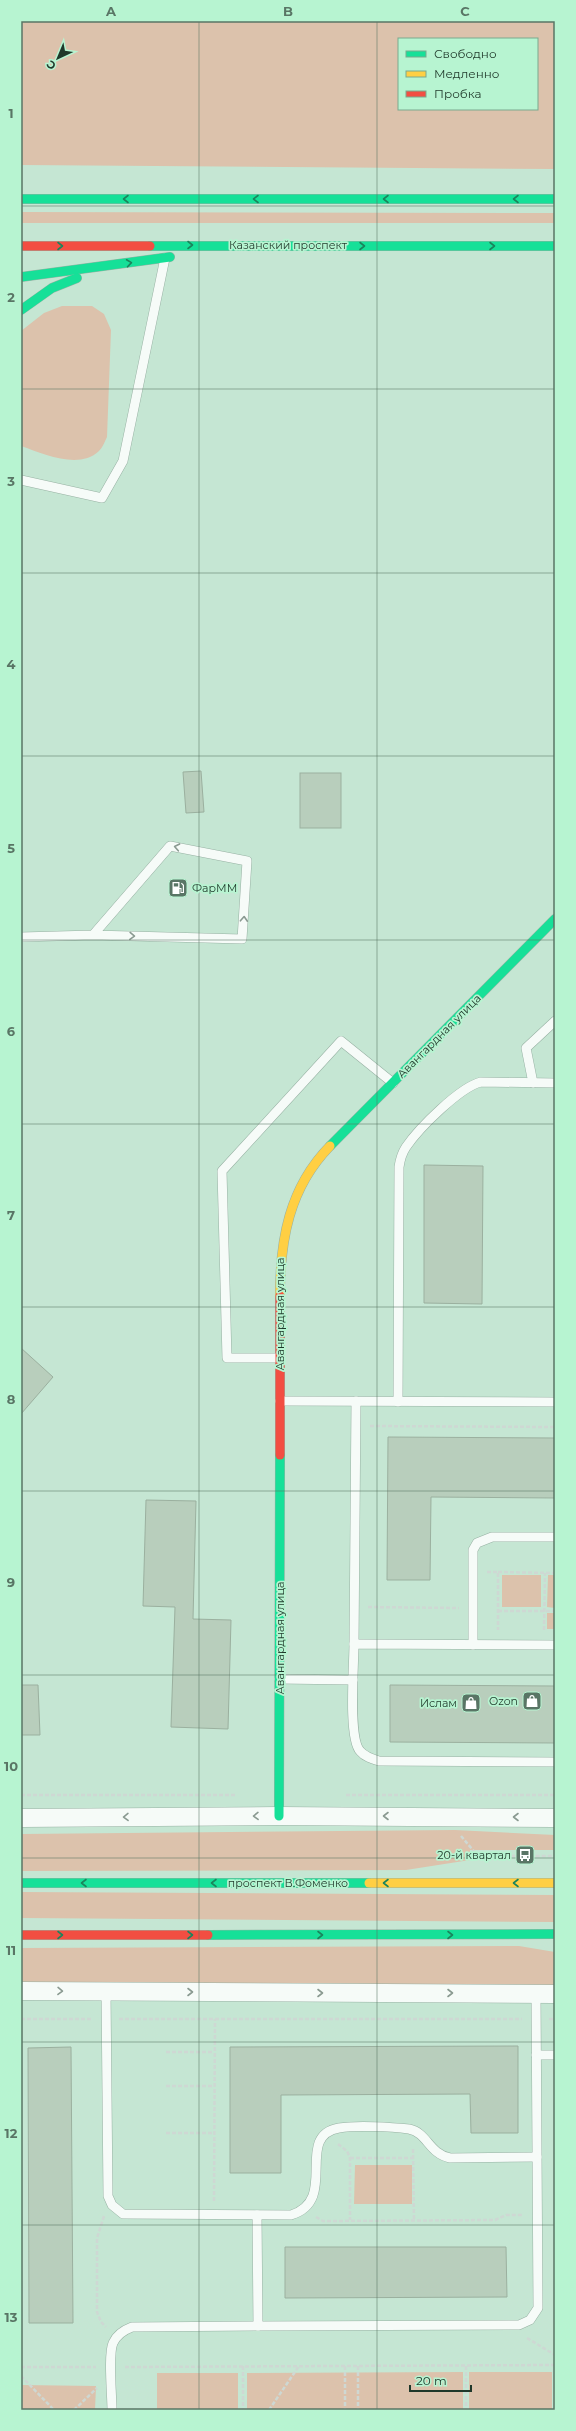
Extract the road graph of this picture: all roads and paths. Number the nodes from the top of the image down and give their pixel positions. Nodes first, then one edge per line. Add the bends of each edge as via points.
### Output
1 (21, 199) edge
2 (555, 199) edge
3 (252, 245) junction
4 (21, 246) edge
5 (555, 246) edge
6 (165, 257) junction
7 (105, 266) junction
8 (21, 277) edge
9 (21, 310) edge
10 (21, 480) edge
11 (553, 924) edge
12 (94, 935) junction
13 (21, 937) edge
14 (555, 1021) edge
15 (393, 1083) junction
16 (533, 1083) junction
17 (555, 1083) edge
18 (280, 1358) junction
19 (280, 1401) junction
20 (356, 1402) junction
21 (398, 1402) junction
22 (555, 1402) edge
23 (354, 1426) junction
24 (555, 1427) edge
25 (555, 1537) edge
26 (474, 1572) junction
27 (498, 1572) junction
28 (545, 1573) junction
29 (555, 1573) edge
30 (354, 1607) junction
31 (473, 1608) junction
32 (498, 1611) junction
33 (544, 1611) junction
34 (555, 1611) edge
35 (498, 1630) dead end
36 (544, 1630) dead end
37 (354, 1644) junction
38 (473, 1645) junction
39 (555, 1645) edge
40 (279, 1679) junction
41 (354, 1680) junction
42 (555, 1762) edge
43 (460, 1795) dead end
44 (279, 1816) junction
45 (461, 1817) junction
46 (21, 1818) edge
47 (555, 1818) edge
48 (555, 1856) edge
49 (21, 1883) edge
50 (555, 1883) edge
51 (555, 1934) edge
52 (21, 1935) edge
53 (21, 1991) edge
54 (106, 1992) junction
55 (536, 1994) junction
56 (555, 1994) edge
57 (21, 2019) edge
58 (106, 2019) junction
59 (215, 2019) junction
60 (536, 2019) junction
61 (555, 2019) edge
62 (166, 2052) dead end
63 (214, 2052) junction
64 (536, 2055) junction
65 (555, 2055) edge
66 (166, 2086) dead end
67 (214, 2086) junction
68 (413, 2130) junction
69 (166, 2133) dead end
70 (214, 2133) junction
71 (326, 2135) junction
72 (537, 2157) junction
73 (350, 2158) junction
74 (414, 2158) junction
75 (112, 2205) junction
76 (305, 2208) junction
77 (214, 2215) junction
78 (257, 2215) junction
79 (537, 2215) junction
80 (350, 2220) junction
81 (414, 2220) junction
82 (519, 2325) junction
83 (258, 2326) junction
84 (118, 2335) junction
85 (555, 2355) edge
86 (555, 2365) edge
87 (243, 2366) junction
88 (299, 2366) junction
89 (345, 2366) junction
90 (358, 2366) junction
91 (466, 2366) junction
92 (21, 2367) edge
93 (112, 2370) junction
94 (21, 2376) edge
95 (54, 2410) edge
96 (74, 2410) edge
97 (112, 2410) edge
98 (243, 2410) edge
99 (269, 2410) edge
100 (345, 2410) edge
101 (358, 2410) edge
102 (466, 2410) edge

2 -> 1 main road
4 -> 3 main road, Казанский проспект
3 -> 5 main road, Казанский проспект
3 - 6 main road
7 -> 6 main road
6 - 10 lane via 123,461 102,498
7 - 8 main road
7 - 9 main road via 52,288
11 - 15 main road, Авангардная улица
12 -> 12 lane via 242,939 247,861 170,846
12 - 13 lane
14 - 16 lane via 526,1048
15 - 18 main road, Авангардная улица via 324,1152 305,1178 292,1204 285,1224 280,1258
15 - 18 lane via 341,1041 222,1171 227,1358
16 - 17 lane
16 - 21 lane via 481,1082 464,1089 412,1140 402,1154 399,1167
18 - 19 main road, Авангардная улица
19 - 20 lane
19 - 40 main road, Авангардная улица
20 - 21 lane
20 - 23 lane
21 - 22 lane
23 - 24 path
23 - 30 lane
25 - 26 lane via 483,1539 474,1550
26 - 27 path
26 - 31 lane
27 - 28 path
27 - 32 path
28 - 29 path
28 - 33 path
30 - 31 path
30 - 37 lane
31 - 38 lane
32 - 33 path
32 - 35 path
33 - 34 path
33 - 36 path
37 - 38 lane
37 - 41 lane
38 - 39 lane
40 - 41 lane
40 - 44 main road, Авангардная улица
41 - 42 lane via 354,1738 359,1751 369,1758 379,1761
43 - 45 path
45 -> 44 street
44 -> 46 street
47 -> 45 street
45 - 48 path via 461,1838 478,1856
50 -> 49 main road, проспект В.Фоменко
52 -> 51 main road
53 -> 54 street
54 -> 55 street
54 - 58 lane
55 - 56 street
55 - 60 lane
57 - 58 path
58 - 59 path
58 - 75 lane via 108,2196
59 - 60 path
59 - 63 path
60 - 61 path
60 - 64 lane
62 - 63 path
63 - 67 path
64 - 65 lane
64 - 72 lane
66 - 67 path
67 - 70 path
68 - 71 lane via 338,2128
68 - 72 lane via 424,2137 431,2149 444,2156
68 - 74 path
69 - 70 path
70 - 77 path
71 - 73 path via 347,2151
71 - 76 lane via 316,2152 316,2192
72 - 79 lane
73 - 74 path
73 - 80 path
74 - 81 path
75 - 77 lane via 130,2216
75 - 84 path via 100,2224 97,2238 97,2312 101,2322
76 - 78 lane via 291,2215
76 - 80 path via 314,2217 323,2221
77 - 78 lane
78 - 83 lane
79 - 81 path via 506,2215 495,2220
79 - 82 lane via 538,2308 530,2320
80 - 81 path
82 - 83 lane
82 - 85 path via 530,2340
83 - 84 lane via 132,2327
84 - 93 lane via 112,2347
86 - 91 path
87 - 88 path
87 - 93 path
87 - 98 path
88 - 89 path
88 - 99 path
89 - 90 path
89 - 100 path
90 - 91 path
90 - 101 path
91 - 102 path
92 - 93 path
93 - 96 path
93 - 97 lane
94 - 95 path

